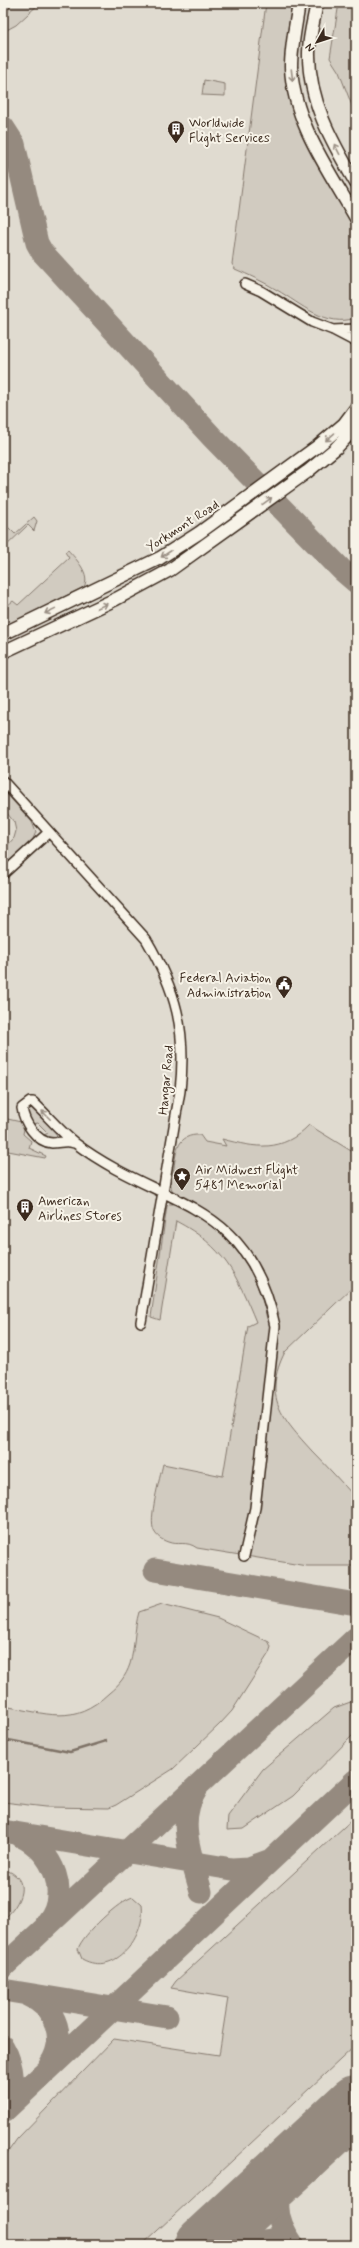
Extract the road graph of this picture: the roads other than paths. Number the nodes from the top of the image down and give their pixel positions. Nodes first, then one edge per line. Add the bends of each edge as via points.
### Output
1 (299, 3) edge
2 (317, 3) edge
3 (356, 183) edge
4 (356, 218) edge
5 (245, 284) dead end
6 (356, 329) edge
7 (333, 330) junction
8 (356, 342) edge
9 (356, 408) edge
10 (356, 427) edge
11 (3, 634) edge
12 (3, 652) edge
13 (3, 781) edge
14 (49, 832) junction
15 (3, 874) edge
16 (74, 1142) junction
17 (163, 1191) junction
18 (141, 1322) dead end
19 (244, 1556) dead end

1 -> 4 street via 291,67 296,97 310,135
3 -> 2 street via 326,129 312,84 308,50
5 - 7 street via 267,294 312,322
6 - 7 street
7 - 8 street
9 -> 11 street, Yorkmont Road via 344,424 318,446 199,533 160,558
12 -> 10 street via 116,599 170,570 307,472
13 - 14 street, Hangar Road
14 - 15 street
14 - 17 street, Hangar Road via 146,939 163,969 172,992 182,1039 183,1063
16 -> 16 street via 33,1102 22,1108 26,1124 41,1139 51,1143 67,1140
16 - 17 street via 112,1166
17 - 18 street, Hangar Road
17 - 19 street via 212,1219 236,1240 256,1270 271,1307 275,1326 268,1397 255,1508

